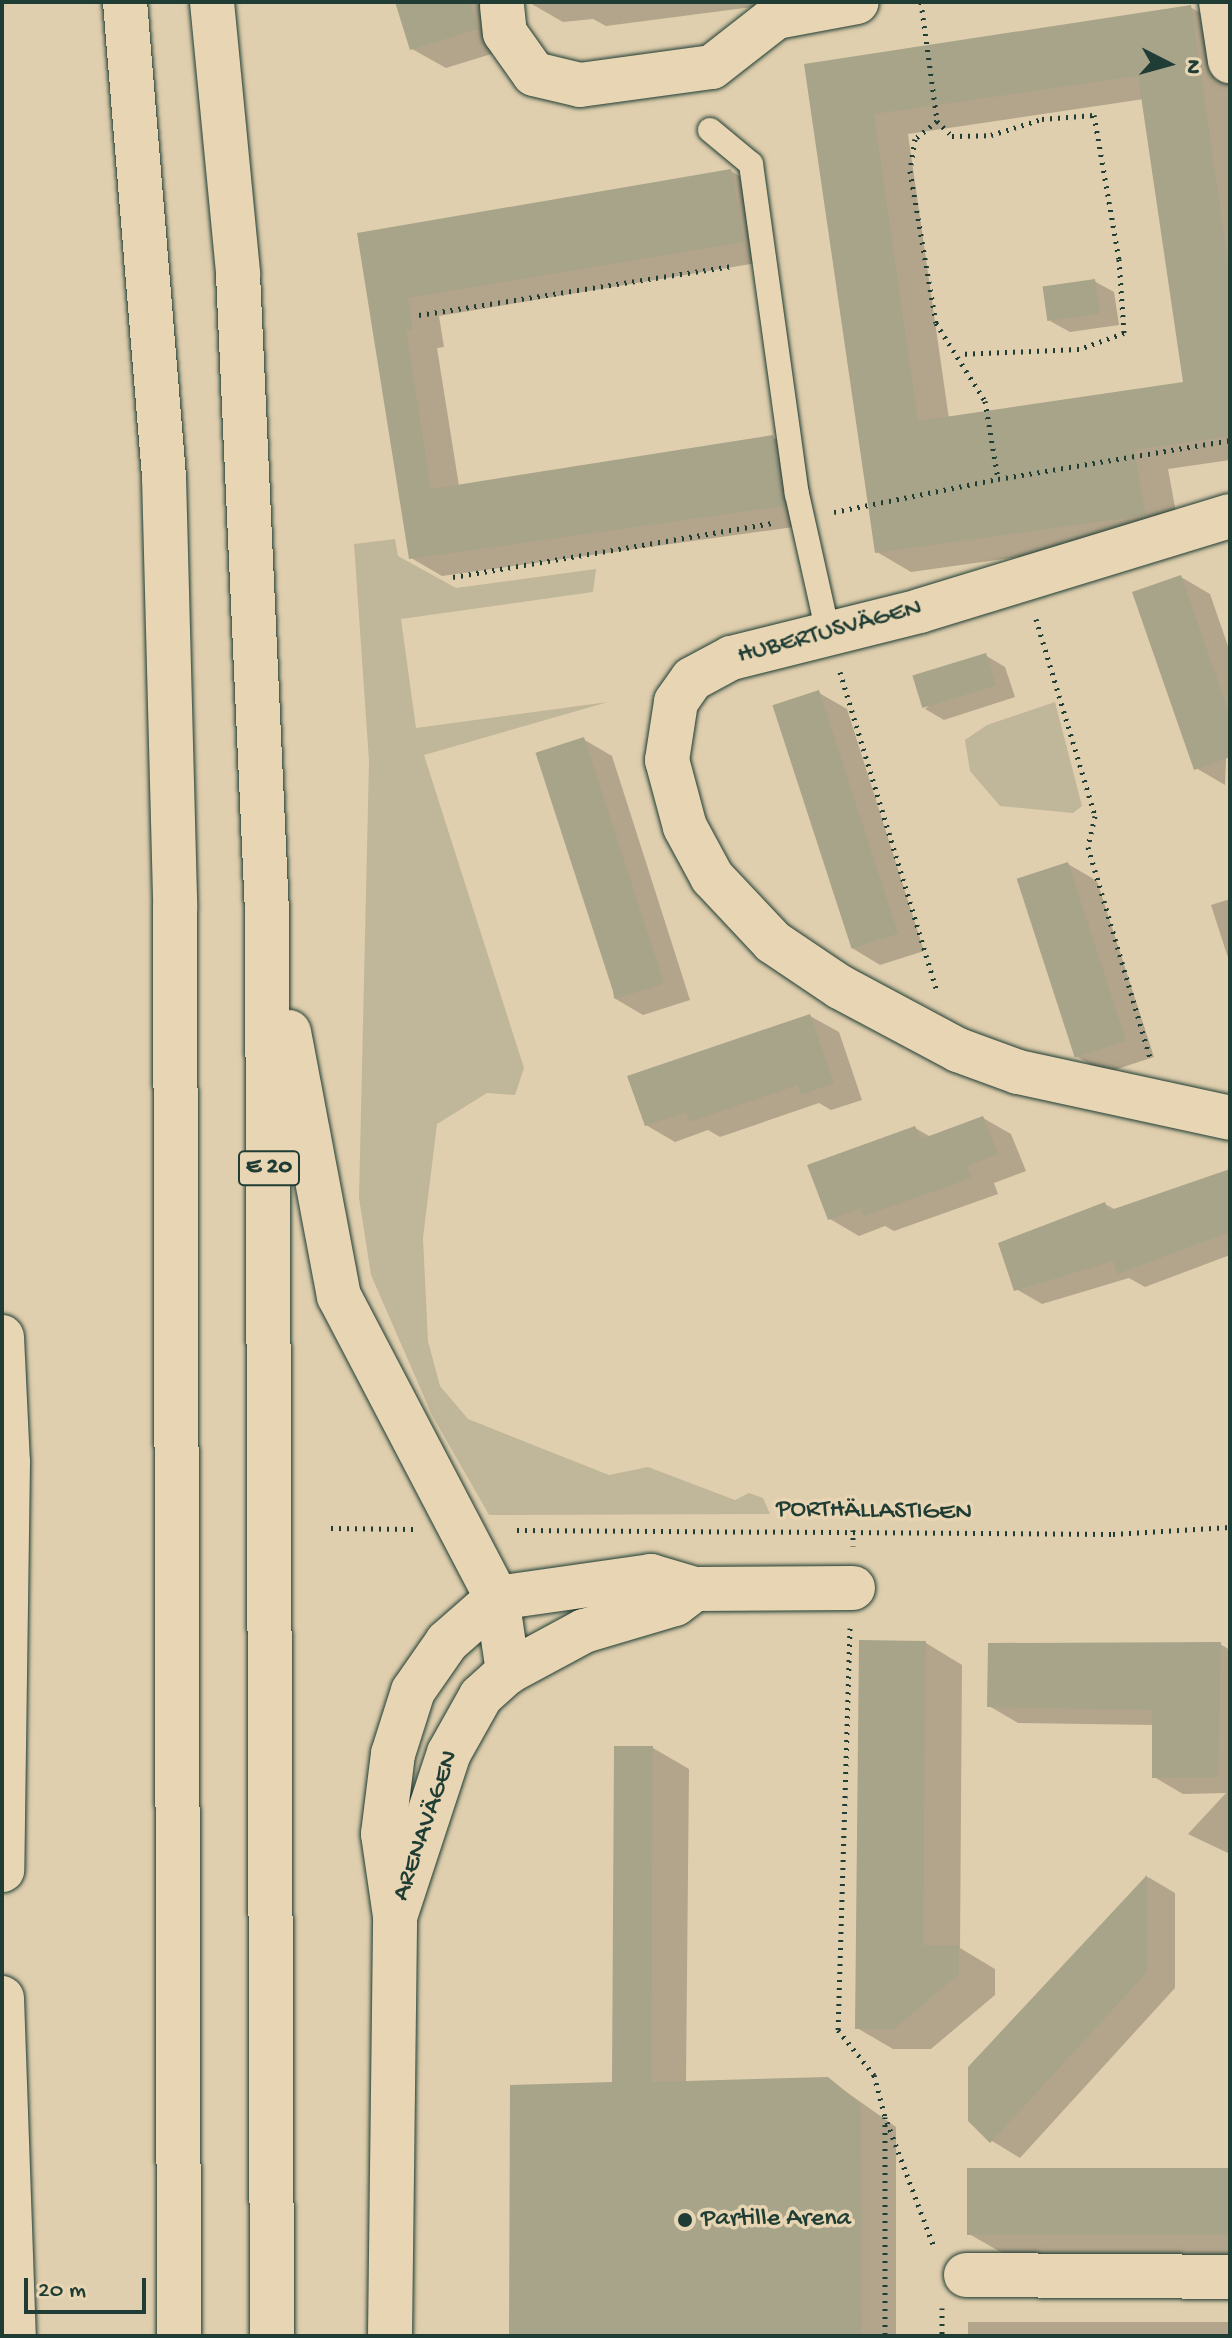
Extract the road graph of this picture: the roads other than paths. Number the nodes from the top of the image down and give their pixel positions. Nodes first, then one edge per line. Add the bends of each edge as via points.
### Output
1 (125, 2) edge
2 (212, 2) edge
3 (857, 2) edge
4 (1221, 2) edge
5 (807, 5) edge
6 (502, 6) dead end
7 (1230, 61) edge
8 (710, 130) dead end
9 (1230, 516) edge
10 (828, 633) junction
11 (267, 912) junction
12 (1230, 1118) edge
13 (2, 1337) edge
14 (695, 1589) junction
15 (497, 1598) junction
16 (852, 1604) road end
17 (508, 1672) junction
18 (2, 1870) edge
19 (395, 1916) junction
20 (2, 1998) edge
21 (949, 2276) road end
22 (1230, 2277) edge
23 (14, 2336) edge
24 (179, 2336) edge
25 (272, 2336) edge
26 (390, 2336) edge

1 - 24 main road via 164,477 175,907
2 - 11 main road, E 20 via 238,274
3 - 5 main road
4 - 7 main road
5 - 6 main road via 776,17 712,67 580,85 554,83 526,66 505,33
8 - 10 lane via 751,164 802,518
9 - 10 main road, HUBERTUSVÄGEN
10 - 12 main road, HUBERTUSVÄGEN via 731,658 692,679 676,702 667,760 673,792 712,877 773,942 936,1039 1018,1072
11 - 15 main road via 339,1296
11 - 25 main road, E 20
13 - 18 main road via 8,1462
14 - 15 main road, ARENAVÄGEN via 651,1576
14 - 16 main road, ARENAVÄGEN
14 - 17 main road, ARENAVÄGEN via 675,1604 584,1631
15 - 17 main road
15 - 19 main road, ARENAVÄGEN via 447,1642 413,1691 397,1741 383,1834
17 - 19 main road, ARENAVÄGEN via 481,1696 449,1753
19 - 26 main road, ARENAVÄGEN
20 - 23 main road
21 - 22 main road

